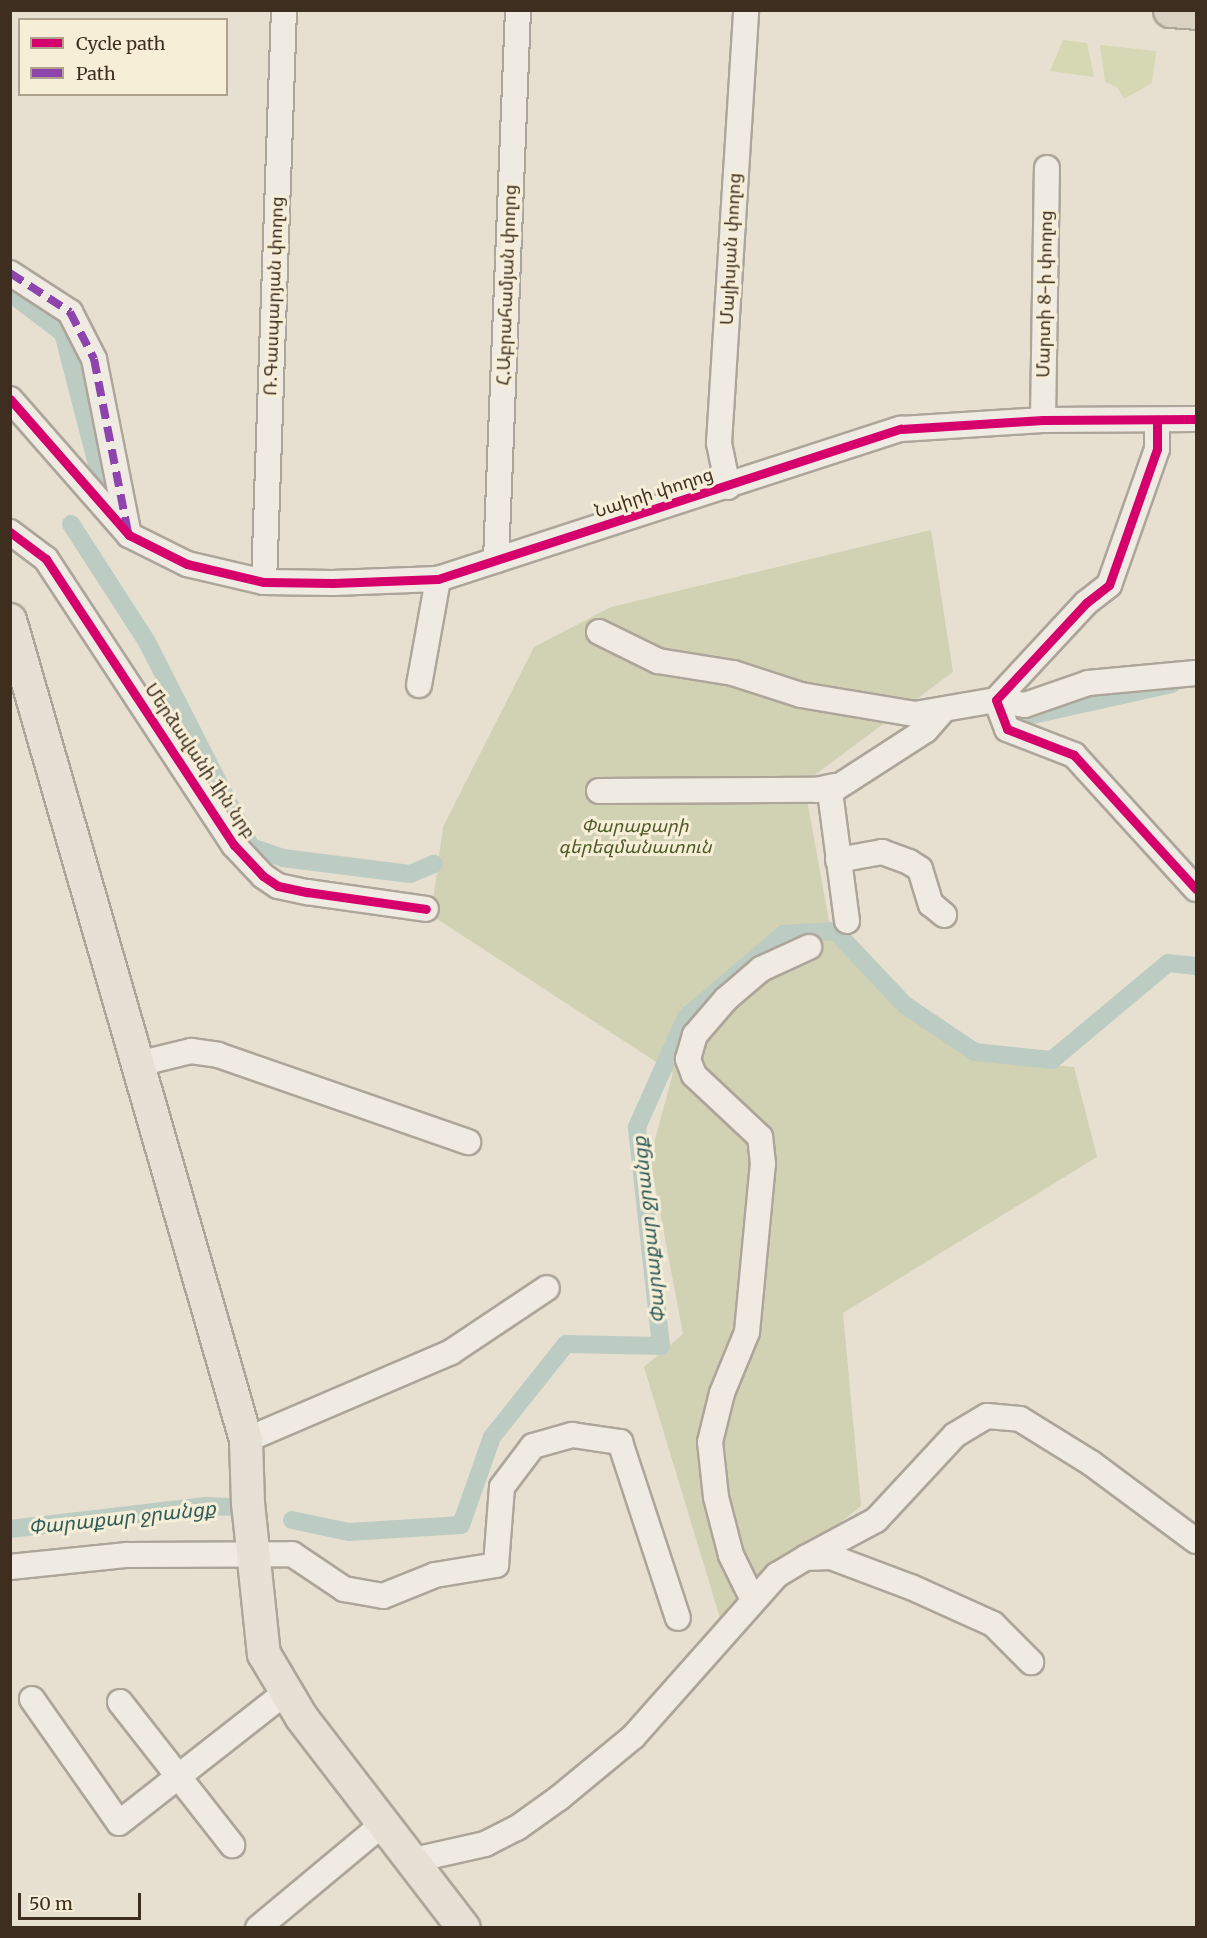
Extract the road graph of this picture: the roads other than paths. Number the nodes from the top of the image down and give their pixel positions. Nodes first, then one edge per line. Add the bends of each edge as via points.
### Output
1 (284, 10) edge
2 (518, 10) edge
3 (746, 10) edge
4 (1170, 10) edge
5 (1197, 12) edge
6 (1047, 168) dead end
7 (10, 273) edge
8 (10, 399) edge
9 (1197, 419) edge
10 (1043, 420) junction
11 (1157, 420) junction
12 (728, 487) junction
13 (10, 532) edge
14 (129, 535) junction
15 (496, 560) junction
16 (438, 579) junction
17 (264, 582) junction
18 (10, 620) edge
19 (599, 632) dead end
20 (1197, 673) edge
21 (419, 685) dead end
22 (996, 700) junction
23 (941, 713) junction
24 (835, 786) junction
25 (599, 791) dead end
26 (837, 860) junction
27 (1196, 889) edge
28 (426, 909) dead end
29 (944, 915) dead end
30 (847, 921) dead end
31 (809, 947) dead end
32 (138, 1064) junction
33 (468, 1142) dead end
34 (547, 1288) dead end
35 (246, 1440) junction
36 (1197, 1540) edge
37 (253, 1554) junction
38 (805, 1558) junction
39 (10, 1567) edge
40 (753, 1600) junction
41 (678, 1618) dead end
42 (1031, 1662) dead end
43 (286, 1692) junction
44 (32, 1699) dead end
45 (120, 1702) dead end
46 (177, 1777) junction
47 (384, 1824) junction
48 (232, 1845) dead end
49 (414, 1860) junction
50 (258, 1928) edge
51 (464, 1928) edge

1 - 17 street, Ռ.Գասպարյան փողոց
2 - 15 street, Հ.Աբրահամյան փողոց
3 - 12 street, Մայիսյան փողոց via 719,443
4 - 5 highway
6 - 10 street, Մարտի 8-ի փողոց
7 - 14 street via 70,312 94,359
8 - 14 street
9 - 11 street, Նաիրի փողոց
10 - 11 street, Նաիրի փողոց
10 - 12 street, Նաիրի փողոց via 901,429
11 - 22 street via 1157,449 1108,585 1086,603
12 - 15 street, Նաիրի փողոց
13 - 28 street, Մերձավանի 1ին նրբ via 45,559 234,845 263,876 278,886 297,890
14 - 17 street, Նաիրի փողոց via 187,564
15 - 16 street, Նաիրի փողոց
16 - 17 street, Նաիրի փողոց
16 - 21 street
18 - 32 main road
19 - 23 street via 658,661 733,673 801,695 915,714
20 - 22 street via 1088,683 1025,705
22 - 23 street
22 - 27 street via 1007,729 1074,755
23 - 24 street via 926,730
24 - 25 street via 816,790
24 - 26 street via 828,802
26 - 29 street via 882,852 909,862 920,869 931,904
26 - 30 street
31 - 40 street via 761,969 726,999 695,1035 688,1059 694,1075 760,1137 763,1164 747,1332 722,1393 710,1442 716,1497 731,1555
32 - 33 street via 191,1051 218,1055
32 - 35 main road
34 - 35 street via 451,1352
35 - 37 main road
36 - 38 street via 1091,1463 1020,1419 987,1416 955,1435 876,1520
37 - 39 street via 127,1554
37 - 41 street via 292,1554 344,1588 383,1596 435,1575 496,1565 502,1487 533,1446 572,1435 611,1440 620,1442
37 - 43 main road via 264,1654
38 - 40 street via 777,1575
38 - 42 street via 831,1557 993,1624
40 - 49 street via 633,1737 559,1798 517,1828 485,1844
43 - 46 street
43 - 47 main road
44 - 46 street via 119,1823
45 - 46 street
46 - 48 street
47 - 49 main road
47 - 50 street
49 - 51 main road

